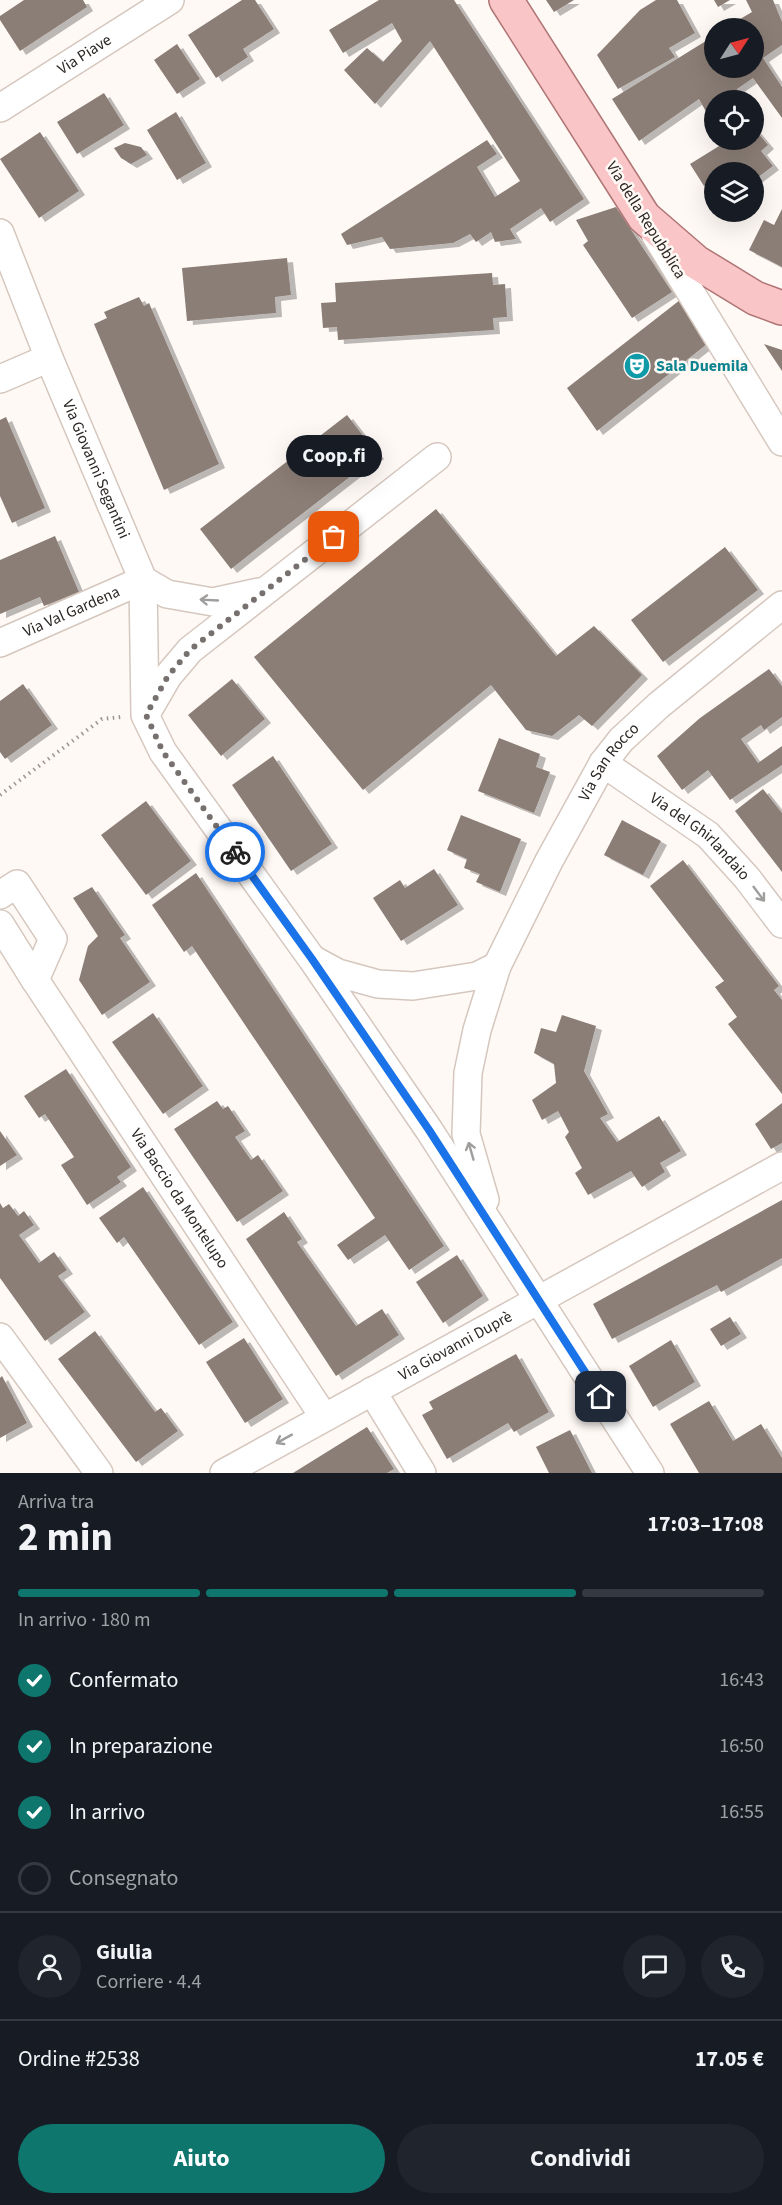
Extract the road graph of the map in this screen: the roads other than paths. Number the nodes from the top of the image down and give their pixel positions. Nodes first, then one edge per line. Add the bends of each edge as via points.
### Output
1 (170, 0) edge
2 (506, 0) edge
3 (0, 108) edge
4 (645, 217) junction
5 (0, 233) edge
6 (782, 308) edge
7 (49, 358) junction
8 (0, 379) edge
9 (782, 442) edge
10 (437, 457) dead end
11 (143, 580) junction
12 (266, 591) junction
13 (782, 605) edge
14 (0, 643) edge
15 (190, 650) junction
16 (145, 660) junction
17 (146, 715) junction
18 (603, 763) junction
19 (0, 896) edge
20 (0, 924) edge
21 (782, 924) edge
22 (312, 959) junction
23 (497, 966) junction
24 (35, 980) junction
25 (468, 1073) junction
26 (429, 1130) junction
27 (782, 1166) edge
28 (492, 1227) junction
29 (537, 1299) junction
30 (3, 1348) edge
31 (372, 1391) junction
32 (324, 1417) junction
33 (99, 1473) edge
34 (224, 1473) edge
35 (422, 1473) edge
36 (650, 1473) edge

1 - 3 street, Via Piave
2 - 4 main road, Via della Repubblica
4 - 6 main road via 696,262 755,298
4 - 9 street, Via della Repubblica
5 - 7 street, Via Giovanni Segantini
7 - 8 street
7 - 11 street, Via Giovanni Segantini
10 - 12 street
12 -> 11 street via 213,602 167,594
11 - 14 street, Via Val Gardena
11 - 16 street, Via Giovanni Segantini
12 - 15 street
13 - 18 street, Via San Rocco via 659,705 621,740
15 - 16 street
15 - 17 street via 168,676
16 - 17 street, Via Giovanni Segantini
17 - 22 street via 163,752
18 -> 21 street, Via del Ghirlandaio via 708,835
18 - 23 street, Via San Rocco
19 - 24 street via 17,884 53,939
20 - 24 street, Via Baccio da Montelupo
22 - 23 street via 338,973 378,984 413,986 477,976
22 - 26 street
23 - 25 street, Via San Rocco
24 - 32 street, Via Baccio da Montelupo
25 - 26 street, Via San Rocco via 454,1106
28 -> 25 street, Via San Rocco via 466,1134
26 - 28 street
27 - 29 street, Via Giovanni Duprè
28 - 29 street
29 - 31 street, Via Giovanni Duprè
29 - 36 street
30 - 33 street
31 - 32 street, Via Giovanni Duprè
31 - 35 street
32 -> 34 street, Via Giovanni Duprè

